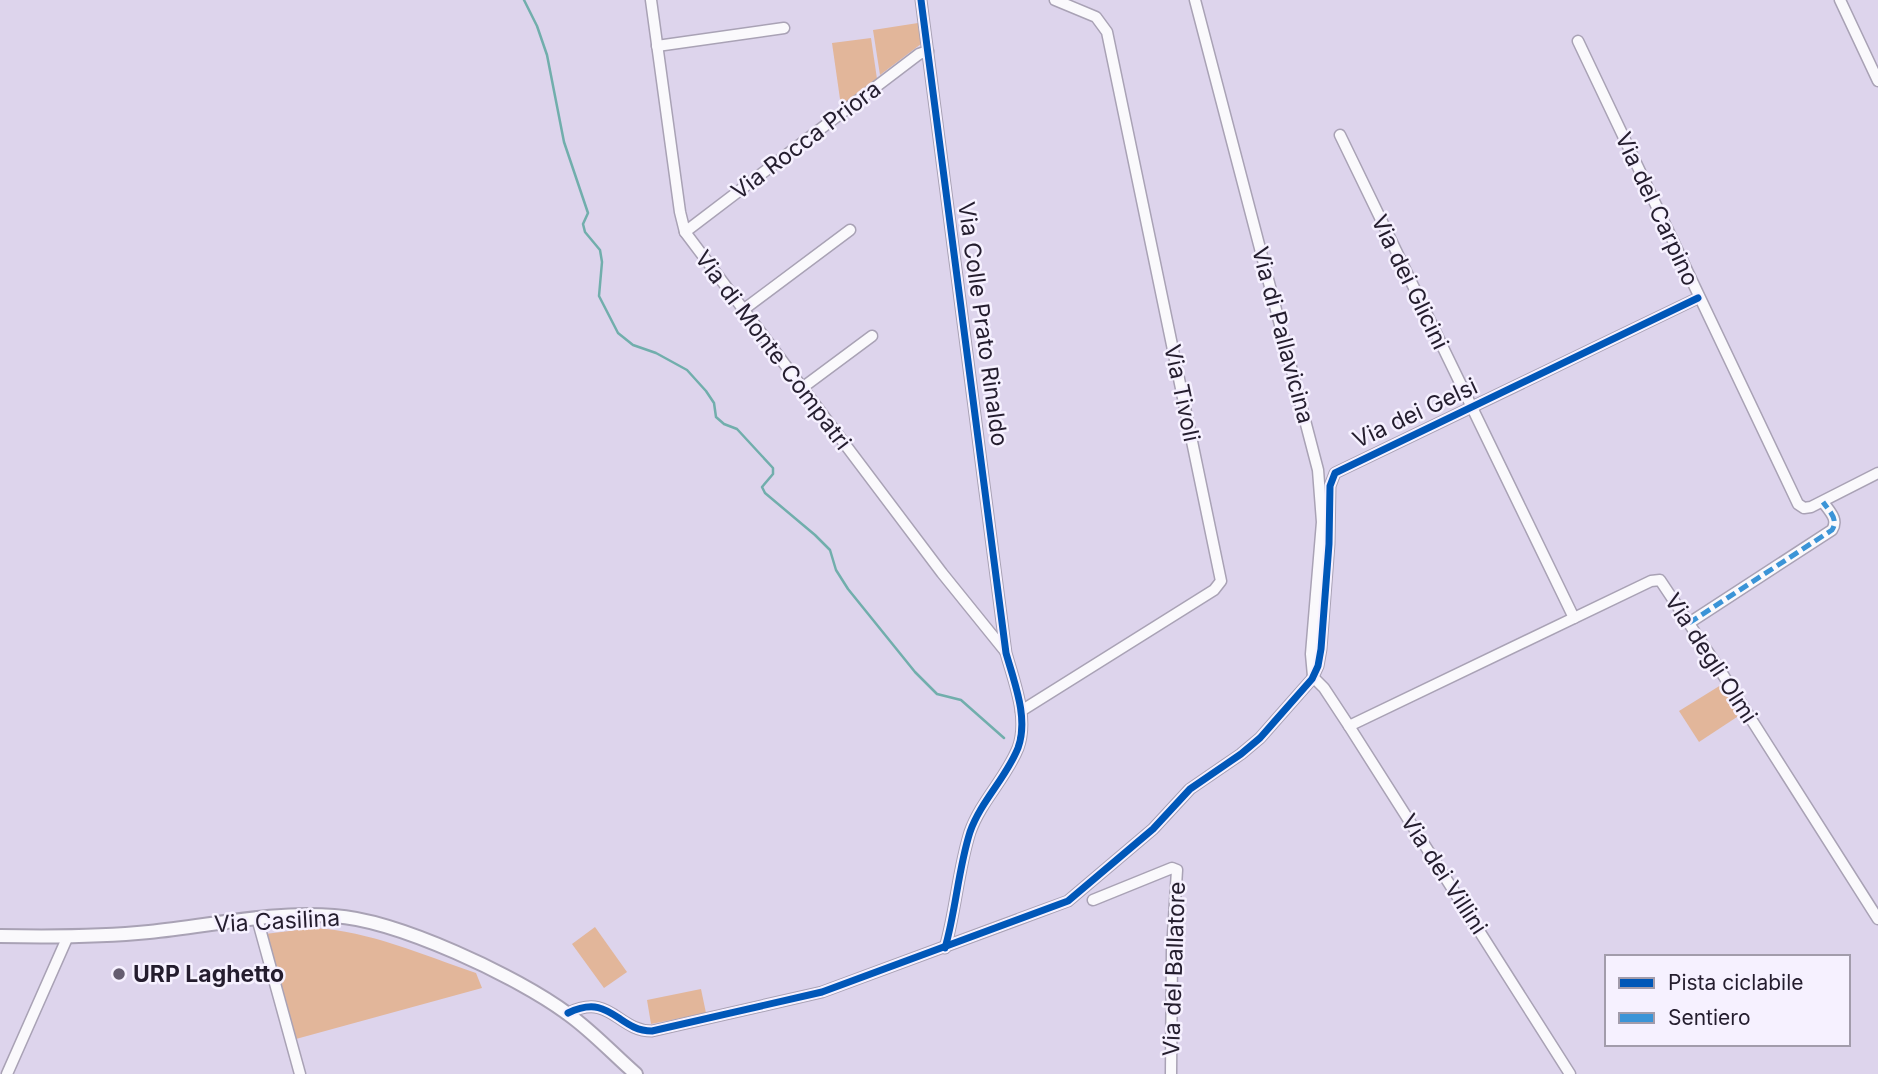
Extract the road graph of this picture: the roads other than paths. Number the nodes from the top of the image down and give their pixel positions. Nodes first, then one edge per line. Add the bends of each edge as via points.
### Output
1 (652, 0) edge
2 (921, 0) edge
3 (1056, 0) edge
4 (1195, 0) edge
5 (1840, 0) edge
6 (784, 28) dead end
7 (1578, 41) dead end
8 (657, 46) junction
9 (928, 51) junction
10 (1878, 81) edge
11 (1340, 135) dead end
12 (850, 230) dead end
13 (685, 232) junction
14 (1699, 298) junction
15 (743, 310) junction
16 (872, 336) dead end
17 (802, 388) junction
18 (1471, 408) junction
19 (1878, 473) edge
20 (1823, 502) junction
21 (1574, 618) junction
22 (1689, 623) junction
23 (1006, 653) junction
24 (1313, 677) junction
25 (1021, 711) junction
26 (1349, 726) junction
27 (1093, 900) dead end
28 (257, 918) junction
29 (1878, 919) edge
30 (0, 936) edge
31 (68, 936) junction
32 (945, 948) junction
33 (568, 1013) junction
34 (7, 1074) edge
35 (300, 1074) edge
36 (636, 1074) edge
37 (1171, 1074) edge
38 (1570, 1074) edge

1 - 8 street, Via di Monte Compatri
2 - 9 street, Via Colle Prato Rinaldo
3 - 25 street, Via Tivoli via 1096,17 1107,32 1221,580 1214,590
4 - 24 street, Via di Pallavicina via 1318,470 1322,522
5 - 10 street
6 - 8 street
7 - 14 street, Via del Carpino
8 - 13 street, Via di Monte Compatri
9 - 13 street, Via Rocca Priora
9 - 23 street, Via Colle Prato Rinaldo
11 - 18 street, Via dei Glicini
12 - 15 street
13 - 15 street, Via di Monte Compatri
14 - 18 street, Via dei Gelsi
14 - 20 street, Via del Carpino via 1796,500 1804,508
15 - 17 street, Via di Monte Compatri
16 - 17 street
17 - 23 street, Via di Monte Compatri
18 - 21 street, Via dei Glicini
18 - 24 street, Via dei Gelsi via 1332,477 1321,649
19 - 20 street
20 - 22 street via 1835,521 1830,532
21 - 22 street, Via degli Olmi via 1655,580 1663,583
21 - 26 street, Via degli Olmi
22 - 29 street, Via degli Olmi
23 - 25 street, Via Colle Prato Rinaldo
24 - 26 street, Via dei Villini
24 - 32 street via 1256,742 1190,789 1153,829 1075,896
25 - 32 street, Via Colle Prato Rinaldo via 1017,749 971,828
26 - 38 street, Via dei Villini
27 - 37 street, Via del Ballatore via 1177,870
28 - 31 main road, Via Casilina via 150,932
28 - 33 main road, Via Casilina via 333,916 386,927 483,967
28 - 35 street
30 - 31 main road, Via Casilina
31 - 34 street
32 - 33 street via 811,996 656,1030 635,1028 600,1008
33 - 36 main road, Via Casilina

